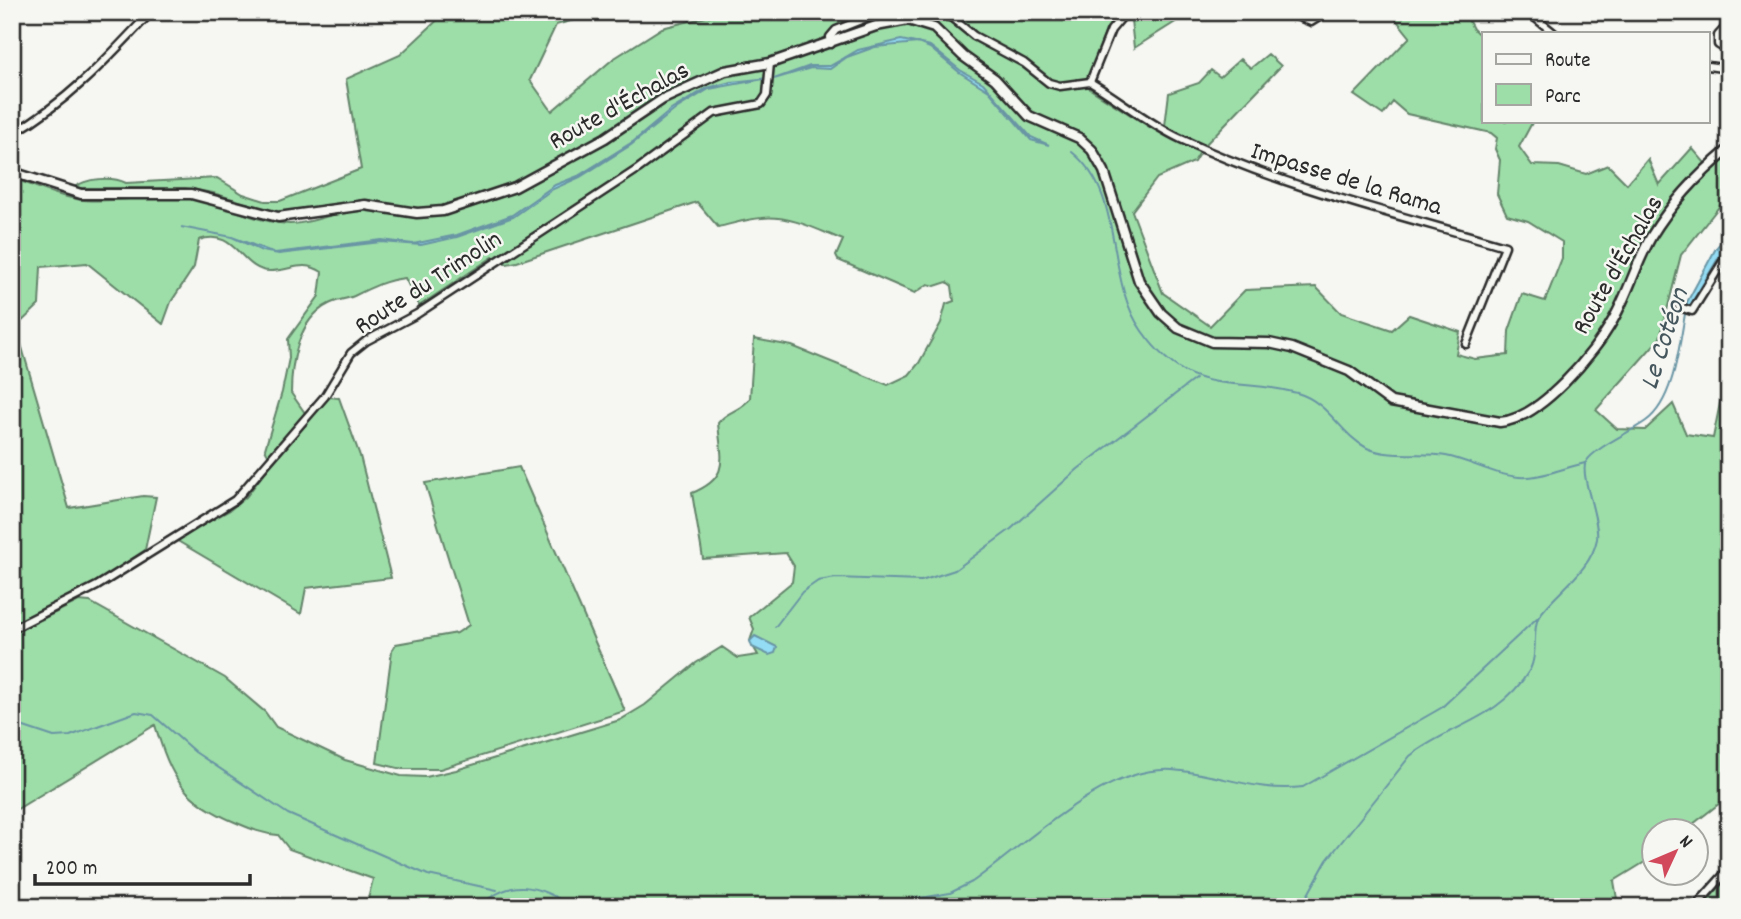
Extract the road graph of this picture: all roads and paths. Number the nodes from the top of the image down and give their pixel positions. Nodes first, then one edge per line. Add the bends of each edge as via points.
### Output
1 (151, 12) edge
2 (881, 12) edge
3 (937, 12) edge
4 (1126, 12) edge
5 (1286, 12) edge
6 (1328, 12) edge
7 (1528, 12) edge
8 (1729, 25) edge
9 (1553, 32) edge
10 (831, 44) junction
11 (1729, 50) edge
12 (770, 63) junction
13 (1710, 66) edge
14 (1729, 69) edge
15 (1090, 82) junction
16 (12, 134) edge
17 (1729, 149) edge
18 (12, 172) edge
19 (1729, 252) edge
20 (1679, 307) dead end
21 (1466, 344) dead end
22 (12, 629) edge
23 (1729, 869) edge
24 (1695, 907) edge

1 - 16 street via 96,72 51,110
2 - 10 street via 836,30
3 - 15 street via 1024,63 1049,83
4 - 15 street via 1111,30
5 - 6 street via 1311,22
7 - 9 street
8 - 11 street via 1718,36 1719,44
10 - 12 street, Route d'Échalas
10 - 17 street, Route d'Échalas via 891,22 926,24 995,79 1029,116 1088,145 1104,171 1139,281 1161,313 1186,332 1212,342 1292,348 1349,371 1391,402 1489,421 1515,420 1534,410 1579,364 1613,320 1660,224
12 - 18 street, Route d'Échalas via 725,71 681,89 605,138 515,187 443,211 417,213 365,205 278,217 191,194 90,195
12 - 22 street, Route du Trimolin via 767,95 761,104 714,113 638,169 417,314 358,347 325,396 235,500 97,586
13 - 14 street
15 - 21 street, Impasse de la Rama via 1177,137 1251,169 1382,214 1505,246
19 - 20 street via 1692,310
23 - 24 street

